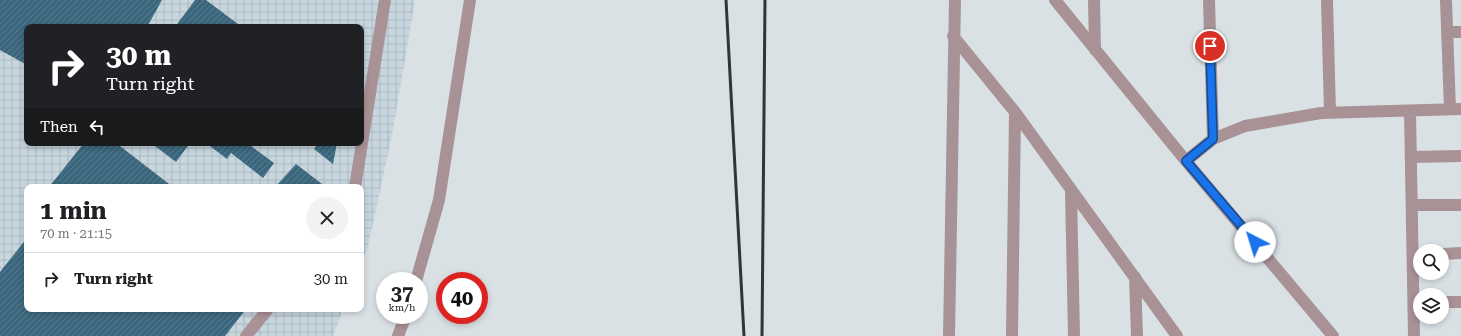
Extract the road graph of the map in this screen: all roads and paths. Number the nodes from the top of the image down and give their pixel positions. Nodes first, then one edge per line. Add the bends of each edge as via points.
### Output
1 (385, 0) edge
2 (470, 0) edge
3 (955, 0) edge
4 (1055, 0) edge
5 (1094, 0) edge
6 (1209, 0) edge
7 (1326, 0) edge
8 (1446, 0) edge
9 (1448, 32) junction
10 (1461, 32) edge
11 (953, 36) junction
12 (1095, 50) junction
13 (1456, 109) edge
14 (1410, 110) junction
15 (1015, 112) junction
16 (1330, 112) junction
17 (364, 131) edge
18 (1213, 139) junction
19 (362, 146) edge
20 (1461, 156) edge
21 (1411, 157) junction
22 (1186, 161) junction
23 (355, 184) edge
24 (1071, 191) junction
25 (1412, 205) junction
26 (1461, 205) edge
27 (1415, 244) edge
28 (1461, 253) edge
29 (1449, 254) edge
30 (419, 272) edge
31 (1135, 277) junction
32 (1449, 302) edge
33 (1461, 302) edge
34 (266, 312) edge
35 (403, 324) edge
36 (1415, 324) edge
37 (246, 336) edge
38 (398, 336) edge
39 (949, 336) edge
40 (1012, 336) edge
41 (1074, 336) edge
42 (1137, 336) edge
43 (1177, 336) edge
44 (1333, 336) edge
45 (1414, 336) edge

1 - 17 street
2 - 30 street via 439,200
3 - 11 street
4 - 12 street
5 - 12 street
6 - 18 street
7 - 16 street
8 - 9 street
9 - 10 street
9 - 13 street
11 - 15 street
11 - 39 street
12 - 22 street
13 - 14 street
14 - 16 street
14 - 21 street
15 - 24 street
15 - 40 street
16 - 18 street via 1245,126
18 - 22 street
19 - 23 street
20 - 21 street
21 - 25 street
22 - 44 street
24 - 31 street
24 - 41 street
25 - 26 street
25 - 27 street
28 - 29 street
31 - 42 street
31 - 43 street
32 - 33 street
34 - 37 street
35 - 38 street
36 - 45 street

